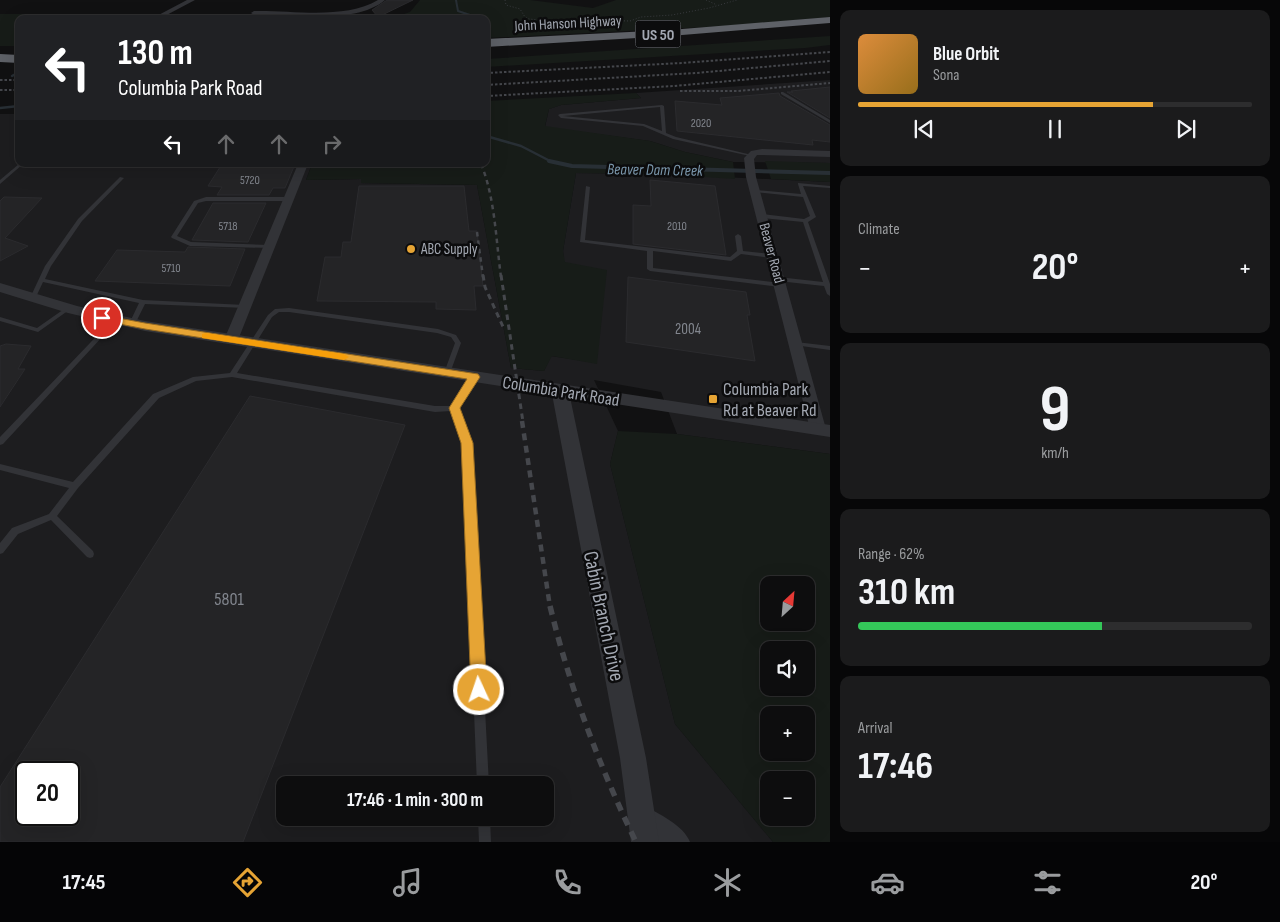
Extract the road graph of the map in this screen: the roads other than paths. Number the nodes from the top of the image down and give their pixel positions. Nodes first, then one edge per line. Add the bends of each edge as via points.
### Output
1 (192, 0) edge
2 (382, 0) edge
3 (254, 13) dead end
4 (162, 15) edge
5 (830, 20) edge
6 (830, 29) edge
7 (490, 43) edge
8 (0, 50) edge
9 (15, 50) edge
10 (490, 51) edge
11 (0, 60) edge
12 (15, 60) edge
13 (782, 93) dead end
14 (830, 122) edge
15 (664, 133) junction
16 (830, 154) edge
17 (749, 159) junction
18 (17, 167) edge
19 (302, 167) edge
20 (122, 178) dead end
21 (0, 182) edge
22 (588, 187) dead end
23 (830, 187) edge
24 (755, 191) junction
25 (805, 196) junction
26 (288, 199) junction
27 (762, 216) junction
28 (805, 221) junction
29 (738, 236) dead end
30 (268, 248) junction
31 (650, 249) junction
32 (740, 252) junction
33 (772, 256) junction
34 (41, 280) junction
35 (779, 282) junction
36 (827, 284) junction
37 (0, 287) edge
38 (830, 294) edge
39 (33, 298) junction
40 (143, 302) junction
41 (245, 307) junction
42 (67, 308) junction
43 (0, 320) edge
44 (114, 321) junction
45 (132, 324) junction
46 (231, 340) junction
47 (253, 343) junction
48 (796, 344) junction
49 (830, 348) edge
50 (447, 373) junction
51 (232, 375) junction
52 (474, 377) junction
53 (560, 391) junction
54 (454, 408) junction
55 (824, 430) edge
56 (0, 442) edge
57 (0, 467) edge
58 (75, 486) junction
59 (52, 516) junction
60 (0, 550) edge
61 (90, 554) dead end
62 (483, 776) edge
63 (643, 818) junction
64 (484, 826) edge
65 (485, 842) edge
66 (645, 842) edge
67 (678, 842) edge

1 - 4 street
2 - 3 street via 371,7 352,11
5 - 7 highway, John Hanson Highway / US 50 via 678,33
6 - 10 highway, John Hanson Highway / US 50 via 687,41
8 - 9 highway
11 - 12 highway
13 - 14 lane
15 - 15 lane via 644,125 561,117 560,114 662,106
15 - 17 lane
16 - 17 street via 757,152
17 - 24 street, Beaver Road
18 - 21 lane
19 - 26 street
20 - 34 lane via 80,220
22 - 31 lane via 582,241
23 - 25 lane via 800,184
24 - 25 lane
24 - 27 street, Beaver Road
25 - 28 lane via 812,217
26 - 30 street
26 - 30 lane via 206,199 196,202 174,237 190,244
27 - 28 lane
27 - 33 street, Beaver Road
28 - 36 lane
29 - 32 lane
30 - 41 street
31 - 32 lane via 732,259
31 - 35 lane via 650,269
32 - 33 lane
33 - 35 street, Beaver Road
34 - 39 lane
34 - 40 lane
35 - 36 lane
35 - 48 street, Beaver Road
36 - 38 lane
37 - 39 street, Columbia Park Road
39 - 42 street, Columbia Park Road
40 - 41 lane
40 - 45 lane
41 - 46 street
42 - 43 lane via 38,330
42 - 44 street, Columbia Park Road
44 - 45 street, Columbia Park Road
44 - 56 lane
45 - 46 street, Columbia Park Road
46 - 47 street, Columbia Park Road
47 - 50 street, Columbia Park Road
47 - 50 lane via 277,310 371,320 454,336 458,343
47 - 51 lane
48 - 49 lane
48 - 55 street, Beaver Road
50 - 52 street, Columbia Park Road
51 - 54 lane via 435,409
51 - 58 lane via 195,379 156,396
52 - 53 street, Columbia Park Road
52 - 54 lane
53 - 55 street, Columbia Park Road
53 - 63 street, Cabin Branch Drive
54 - 62 lane via 467,443
57 - 58 lane
58 - 59 lane
59 - 60 lane via 15,531
59 - 61 lane
63 - 66 street, Cabin Branch Drive
63 - 67 street
64 - 65 lane

